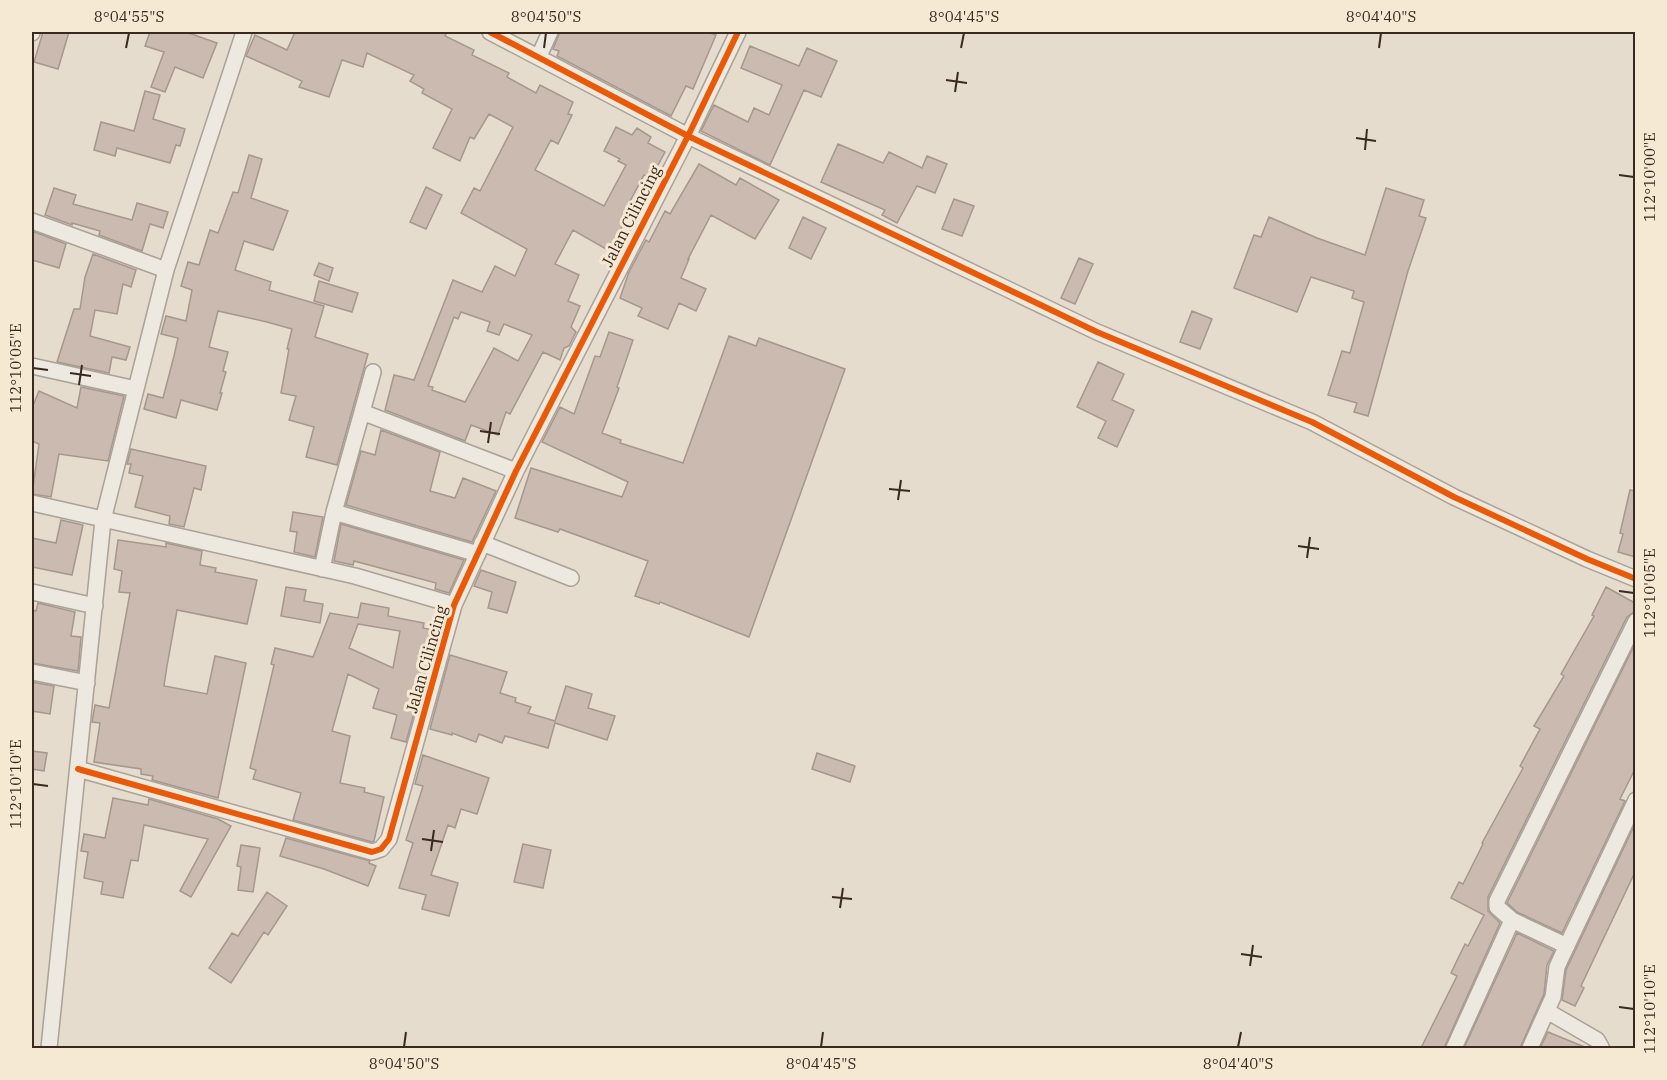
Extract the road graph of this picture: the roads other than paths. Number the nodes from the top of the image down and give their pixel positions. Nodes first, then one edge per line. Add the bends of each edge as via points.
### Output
1 (244, 32) edge
2 (490, 32) edge
3 (550, 32) edge
4 (738, 32) edge
5 (538, 56) junction
6 (688, 136) junction
7 (32, 221) edge
8 (166, 270) junction
9 (32, 366) edge
10 (374, 372) dead end
11 (136, 389) junction
12 (362, 412) junction
13 (516, 471) junction
14 (32, 503) edge
15 (334, 512) junction
16 (104, 520) junction
17 (480, 549) junction
18 (322, 569) junction
19 (571, 578) dead end
20 (1635, 579) edge
21 (32, 592) edge
22 (454, 605) junction
23 (95, 606) junction
24 (1635, 621) edge
25 (32, 672) edge
26 (87, 683) junction
27 (78, 769) junction
28 (1635, 800) edge
29 (1509, 927) junction
30 (1563, 953) junction
31 (1547, 1011) junction
32 (49, 1048) edge
33 (1454, 1048) edge
34 (1530, 1048) edge
35 (1600, 1048) edge

1 - 8 street
2 - 5 street
3 - 5 street
4 - 6 street, Jalan Cilincing
5 - 6 street
6 - 13 street, Jalan Cilincing
6 - 20 street via 1097,332 1312,422 1454,497
7 - 8 street
8 - 11 street
9 - 11 street
10 - 12 street
11 - 16 street
12 - 13 street
12 - 15 street
13 - 17 street, Jalan Cilincing
14 - 16 street
15 - 17 street
15 - 18 street
16 - 18 street
16 - 23 street
17 - 19 street
17 - 22 street, Jalan Cilincing
18 - 22 street
21 - 23 street
22 - 27 street, Jalan Cilincing via 389,839 381,849 372,852
23 - 26 street
24 - 29 street via 1497,901
25 - 26 street
26 - 27 street
27 - 32 street
28 - 30 street
29 - 30 street
29 - 33 street
30 - 31 street
31 - 34 street
31 - 35 street via 1597,1040

